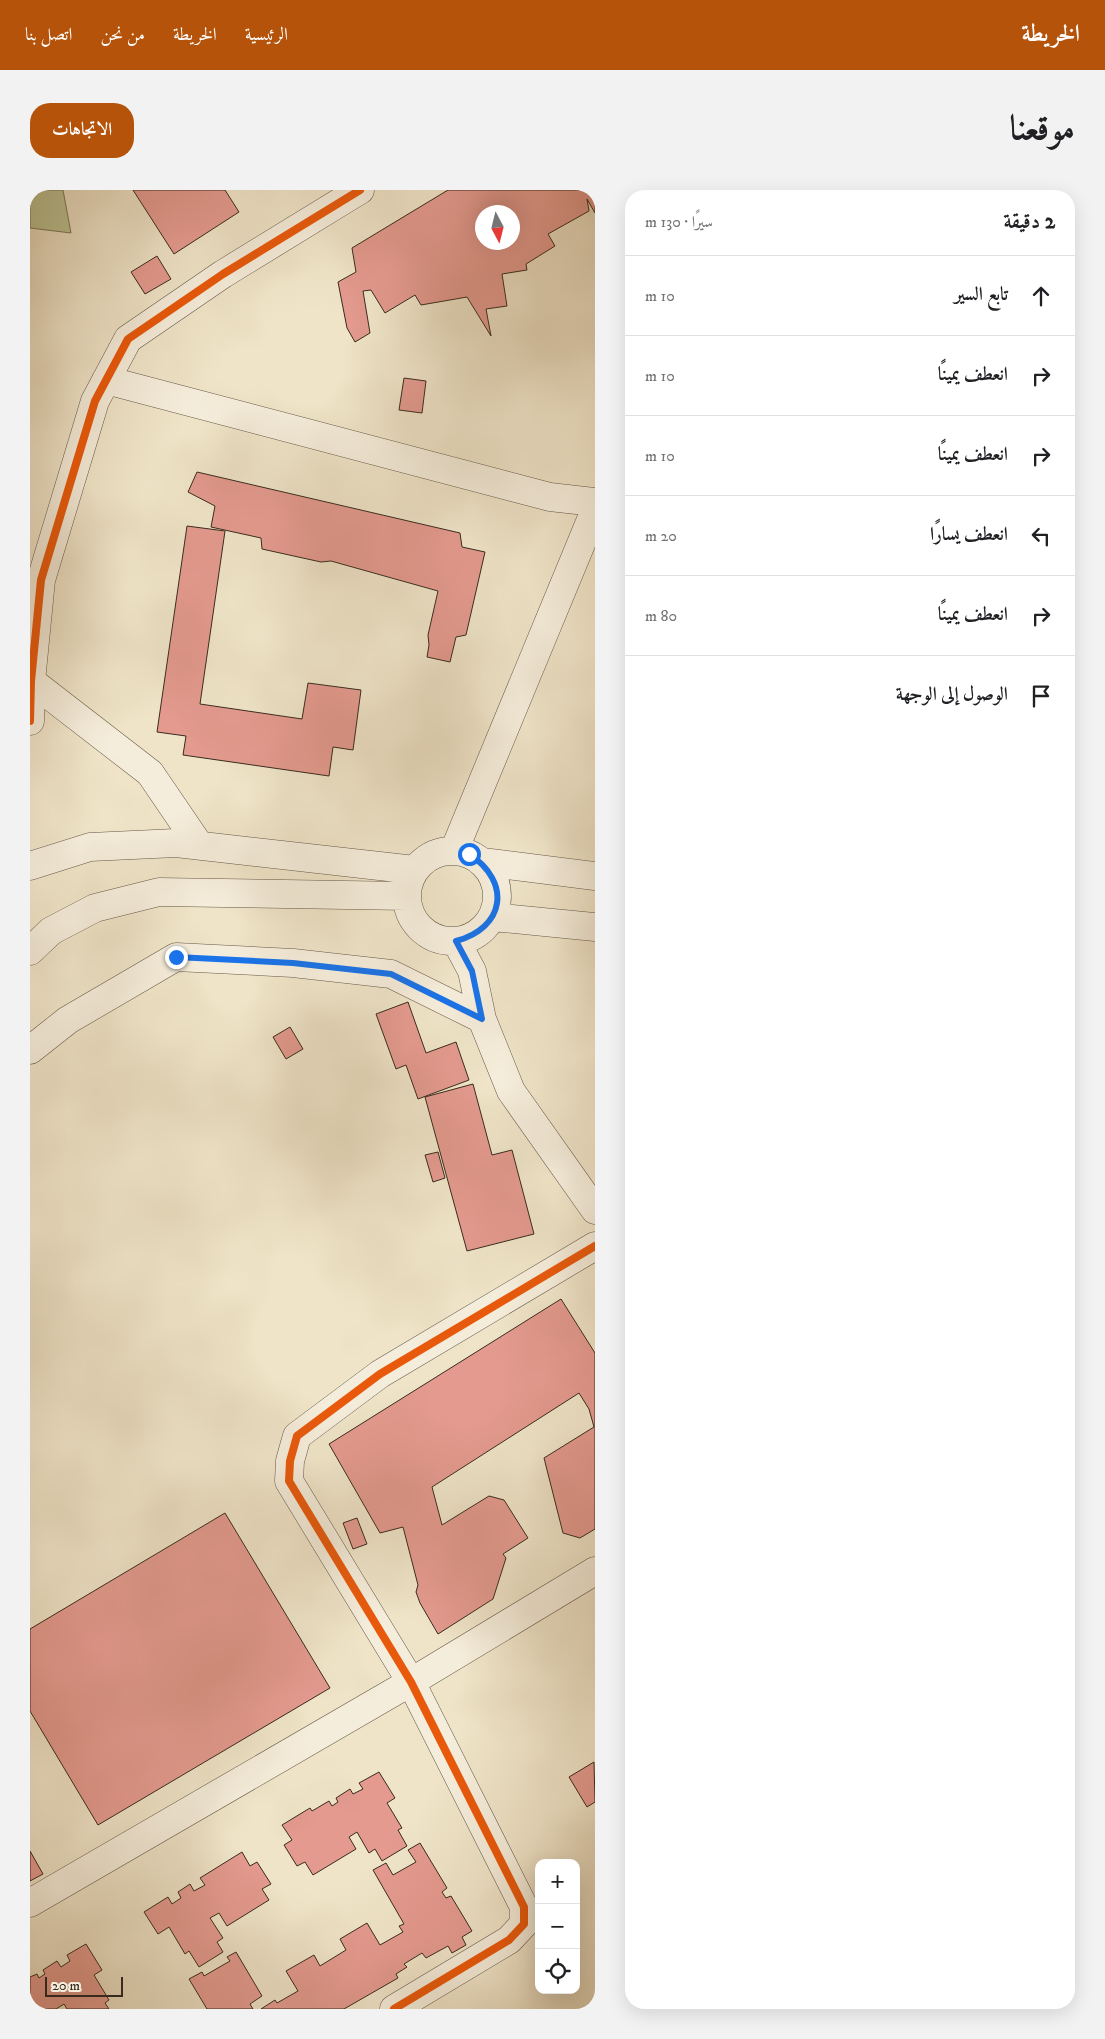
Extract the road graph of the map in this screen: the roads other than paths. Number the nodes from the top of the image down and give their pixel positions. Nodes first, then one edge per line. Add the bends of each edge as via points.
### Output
1 (360, 190) edge
2 (106, 380) junction
3 (595, 502) edge
4 (595, 510) edge
5 (31, 681) edge
6 (30, 721) edge
7 (199, 845) junction
8 (454, 852) junction
9 (482, 862) junction
10 (30, 866) edge
11 (415, 870) junction
12 (595, 876) edge
13 (407, 896) junction
14 (492, 917) junction
15 (595, 927) edge
16 (456, 941) junction
17 (30, 951) edge
18 (482, 1019) junction
19 (30, 1050) edge
20 (595, 1210) edge
21 (595, 1246) edge
22 (595, 1571) edge
23 (411, 1682) junction
24 (30, 1903) edge
25 (394, 2009) edge

1 - 2 street via 223,274 128,339
2 - 3 street via 550,497
2 - 5 street via 95,401 41,580
4 - 8 street
5 - 6 street
5 - 7 street via 150,773
7 - 10 street via 90,847
7 - 11 street
8 - 9 street via 469,854
8 - 11 street via 433,856
9 - 12 street
9 - 14 street via 492,874 496,888 497,903
11 - 13 street
13 - 16 street via 409,911 416,924 441,940
13 - 17 street via 159,892 95,908 51,931
14 - 15 street
14 - 16 street via 470,938
16 - 18 street via 472,971
18 - 19 street via 391,974 293,963 176,957 68,1020
18 - 20 street via 511,1091
21 - 23 street via 380,1374 297,1436 290,1461 289,1481
22 - 23 street
23 - 24 street
23 - 25 street via 524,1907 524,1924 509,1940

